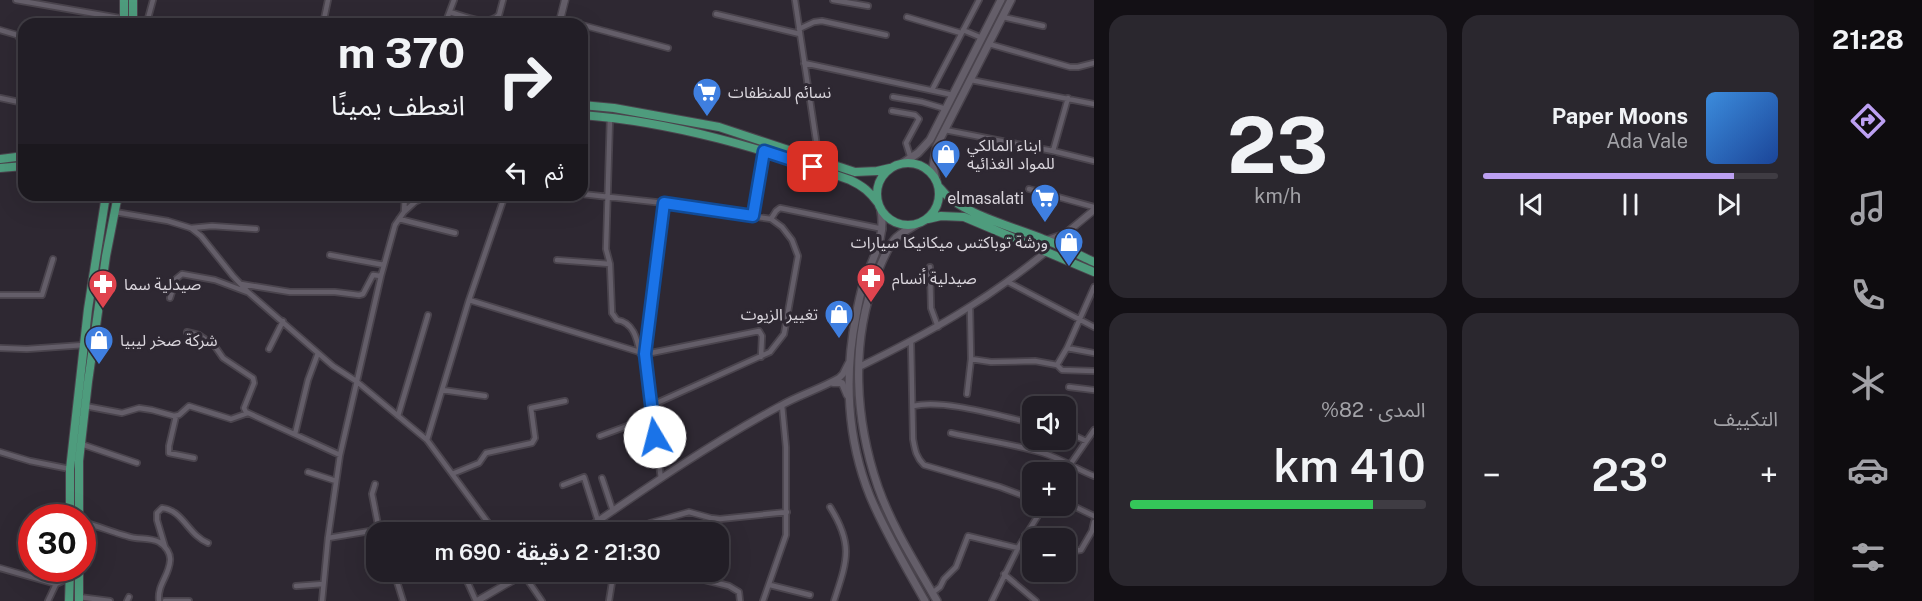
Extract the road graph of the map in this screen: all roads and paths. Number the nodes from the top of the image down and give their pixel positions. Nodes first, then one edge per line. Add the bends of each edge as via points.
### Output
1 (16, 0) edge
2 (124, 0) edge
3 (134, 0) edge
4 (153, 0) edge
5 (328, 0) edge
6 (454, 0) edge
7 (503, 0) edge
8 (565, 0) edge
9 (795, 0) edge
10 (833, 0) edge
11 (979, 0) edge
12 (1001, 0) edge
13 (1011, 0) edge
14 (868, 6) dead end
15 (450, 12) junction
16 (716, 14) dead end
17 (907, 17) dead end
18 (1003, 17) junction
19 (108, 18) edge
20 (128, 18) edge
21 (130, 18) edge
22 (148, 18) edge
23 (324, 18) edge
24 (448, 18) edge
25 (474, 18) edge
26 (494, 18) edge
27 (561, 18) edge
28 (1042, 26) dead end
29 (588, 27) edge
30 (0, 30) edge
31 (800, 32) junction
32 (962, 32) junction
33 (886, 35) dead end
34 (18, 36) edge
35 (982, 38) junction
36 (989, 44) junction
37 (668, 48) dead end
38 (804, 63) junction
39 (1094, 63) edge
40 (970, 80) junction
41 (932, 90) junction
42 (953, 95) junction
43 (893, 97) dead end
44 (0, 98) edge
45 (1068, 98) junction
46 (18, 102) edge
47 (1094, 104) edge
48 (588, 106) edge
49 (946, 110) junction
50 (892, 111) dead end
51 (588, 115) edge
52 (610, 117) junction
53 (945, 130) junction
54 (764, 151) junction
55 (1053, 152) junction
56 (18, 157) edge
57 (0, 159) edge
58 (819, 160) junction
59 (907, 161) junction
60 (1094, 161) edge
61 (18, 166) edge
62 (0, 168) edge
63 (890, 168) junction
64 (937, 183) junction
65 (1029, 189) dead end
66 (588, 195) edge
67 (607, 197) junction
68 (105, 201) edge
69 (116, 201) edge
70 (405, 201) edge
71 (417, 201) edge
72 (503, 201) edge
73 (664, 203) junction
74 (879, 207) junction
75 (1094, 208) edge
76 (114, 211) junction
77 (404, 212) junction
78 (753, 216) junction
79 (399, 219) junction
80 (771, 219) junction
81 (927, 219) junction
82 (917, 224) junction
83 (191, 228) junction
84 (883, 229) junction
85 (256, 230) dead end
86 (1069, 231) junction
87 (454, 233) dead end
88 (1047, 240) junction
89 (1067, 250) junction
90 (1047, 251) junction
91 (330, 255) dead end
92 (53, 259) dead end
93 (557, 260) dead end
94 (1094, 262) edge
95 (610, 264) junction
96 (384, 266) junction
97 (930, 267) dead end
98 (1094, 272) edge
99 (381, 276) junction
100 (1008, 282) junction
101 (240, 284) junction
102 (1094, 287) edge
103 (249, 293) junction
104 (0, 295) edge
105 (170, 298) dead end
106 (469, 300) junction
107 (970, 307) junction
108 (428, 315) dead end
109 (1080, 319) junction
110 (283, 321) junction
111 (938, 327) junction
112 (1094, 327) edge
113 (187, 332) dead end
114 (911, 342) junction
115 (84, 345) junction
116 (0, 348) edge
117 (1067, 348) junction
118 (269, 349) dead end
119 (1094, 352) edge
120 (318, 353) junction
121 (643, 354) junction
122 (761, 357) junction
123 (971, 359) junction
124 (848, 364) junction
125 (1057, 365) junction
126 (859, 367) junction
127 (1094, 371) edge
128 (356, 381) junction
129 (829, 383) junction
130 (1069, 387) dead end
131 (442, 390) junction
132 (1094, 390) edge
133 (967, 393) dead end
134 (484, 396) dead end
135 (848, 398) junction
136 (564, 401) dead end
137 (782, 405) junction
138 (85, 406) junction
139 (650, 406) junction
140 (912, 406) junction
141 (248, 413) junction
142 (176, 416) junction
143 (398, 416) junction
144 (652, 417) junction
145 (1022, 421) edge
146 (1094, 429) edge
147 (951, 433) dead end
148 (295, 434) junction
149 (600, 436) dead end
150 (1076, 436) edge
151 (427, 440) junction
152 (1086, 441) junction
153 (81, 444) junction
154 (0, 452) edge
155 (340, 455) junction
156 (194, 458) dead end
157 (1066, 462) edge
158 (1072, 462) edge
159 (137, 463) dead end
160 (70, 469) junction
161 (1076, 469) edge
162 (308, 472) dead end
163 (452, 474) junction
164 (1094, 476) edge
165 (602, 478) dead end
166 (661, 478) junction
167 (336, 481) junction
168 (375, 484) dead end
169 (563, 485) dead end
170 (1022, 495) edge
171 (70, 504) edge
172 (79, 504) edge
173 (830, 507) dead end
174 (1076, 507) edge
175 (613, 511) junction
176 (787, 512) junction
177 (1094, 516) edge
178 (598, 521) joint
179 (378, 522) edge
180 (488, 522) edge
181 (654, 522) edge
182 (1094, 522) edge
183 (96, 525) edge
184 (366, 533) edge
185 (328, 538) junction
186 (1022, 541) edge
187 (208, 543) dead end
188 (165, 547) junction
189 (1018, 548) junction
190 (1076, 551) edge
191 (912, 557) junction
192 (903, 562) junction
193 (0, 568) edge
194 (1004, 574) junction
195 (60, 582) edge
196 (69, 582) edge
197 (79, 582) edge
198 (397, 582) edge
199 (467, 582) edge
200 (507, 582) edge
201 (530, 582) edge
202 (612, 582) edge
203 (713, 582) edge
204 (56, 584) junction
205 (322, 584) junction
206 (770, 585) junction
207 (296, 586) dead end
208 (932, 593) junction
209 (810, 595) dead end
210 (79, 599) edge
211 (48, 601) edge
212 (69, 601) edge
213 (110, 601) edge
214 (159, 601) edge
215 (165, 601) edge
216 (189, 601) edge
217 (322, 601) edge
218 (403, 601) edge
219 (476, 601) edge
220 (542, 601) edge
221 (609, 601) edge
222 (740, 601) edge
223 (764, 601) edge
224 (834, 601) edge
225 (925, 601) edge
226 (937, 601) edge
227 (992, 601) edge
228 (1036, 601) edge

1 - 19 street
2 - 20 main road
3 - 21 main road
4 - 22 street
5 - 23 street
6 - 15 street
7 - 26 street via 499,15
8 - 27 street
9 - 31 street
10 - 14 street
11 - 32 street
12 - 35 main road
13 - 18 main road
15 - 24 street
15 - 25 street
16 - 31 street
17 - 32 street
18 - 28 street
18 - 36 main road
29 - 37 street
30 - 34 street
31 - 33 street via 822,21
31 - 38 street
32 - 35 street
32 - 41 street
35 - 42 main road
36 - 39 street via 1070,67
36 - 40 main road
38 - 41 street
38 - 58 street
40 - 45 street
40 - 53 main road
41 - 42 street
42 - 49 main road
43 - 49 street
44 - 46 street
45 - 47 street
45 - 55 street
48 - 58 main road via 719,127
49 - 59 main road via 930,140
50 - 59 street via 919,119 906,143
51 - 52 main road
52 - 54 main road via 714,136
52 - 67 street
53 - 55 street
53 - 64 main road via 934,157
54 - 74 main road via 862,185
54 - 78 street
55 - 60 street
56 - 57 main road
58 - 63 main road via 855,172
59 - 63 main road
59 - 64 main road via 926,168
61 - 62 main road
63 - 74 main road via 879,180
64 - 81 main road via 936,208
64 - 88 main road via 956,204
65 - 75 street
66 - 67 street
67 - 73 street
67 - 95 street via 606,249
68 - 115 main road
69 - 76 main road
70 - 77 street
71 - 77 street
72 - 106 street
73 - 78 street
73 - 121 street
74 - 82 main road via 897,224
74 - 84 main road
75 - 86 street
76 - 83 street
76 - 138 main road
77 - 79 street
78 - 80 street
79 - 87 street
79 - 96 street
80 - 84 street via 780,208
80 - 122 street via 792,240 798,256 784,334
81 - 82 main road
81 - 90 main road via 964,218
82 - 126 main road via 896,237 881,263 865,312
83 - 85 street
83 - 101 street
84 - 124 main road via 863,285
86 - 88 street
86 - 89 street via 1065,240
88 - 89 main road
89 - 94 main road
90 - 98 main road
90 - 100 street
91 - 96 street
92 - 104 street via 42,294
93 - 95 street
95 - 121 street via 613,317 629,325
96 - 99 street
97 - 111 street via 931,308
99 - 101 street via 373,275 359,295 290,292
99 - 128 street
100 - 107 street
100 - 109 street
101 - 103 street
102 - 109 street
103 - 105 street via 215,280 182,274 176,279
103 - 110 street
106 - 121 street
106 - 131 street
107 - 111 street
107 - 123 street
108 - 143 street
109 - 112 street
109 - 117 street
110 - 118 street
110 - 120 street
111 - 114 street
113 - 141 street via 214,345 223,358 253,378 244,408
114 - 126 street
114 - 140 street
115 - 116 street
115 - 160 main road
117 - 119 street
117 - 125 street
120 - 128 street
120 - 148 street
121 - 122 street via 757,330 762,336
121 - 139 street
122 - 139 street
123 - 125 street
123 - 133 street
124 - 129 street via 843,374
124 - 135 main road
125 - 127 street via 1064,370
126 - 191 main road via 862,422 872,469 886,508
128 - 143 street
128 - 155 street
129 - 135 street via 842,383
129 - 137 street
130 - 132 street
131 - 134 street
131 - 151 street
135 - 192 main road via 866,483
136 - 163 street via 531,408 535,438 532,443 486,453 479,463
137 - 166 street
137 - 176 street
138 - 142 street via 122,413 146,409
138 - 153 main road
139 - 144 street
140 - 145 street via 944,405
140 - 170 street via 915,453 924,465
141 - 142 street via 231,419 189,406
141 - 148 street
142 - 156 street via 169,453
143 - 151 street
144 - 149 street
144 - 166 street
146 - 152 street
147 - 157 street via 1043,453
148 - 155 street
150 - 152 street
151 - 163 street
152 - 158 street
153 - 159 street
153 - 172 main road
154 - 160 street
155 - 167 street
160 - 171 main road
161 - 164 street
162 - 167 street
163 - 180 street
165 - 175 street
166 - 175 street
167 - 185 street
168 - 179 street via 372,494
169 - 178 street via 584,477
173 - 224 street via 840,523 847,550
174 - 177 street
175 - 178 street
176 - 181 street via 720,519 689,512
176 - 206 street via 786,535
182 - 190 street via 1081,550
183 - 188 street via 127,537 154,540
184 - 185 street
185 - 205 street
186 - 189 street
187 - 188 street via 195,536 176,513 162,508 157,520
188 - 214 street via 170,563 159,587
189 - 194 street
189 - 208 street via 968,536 956,567
191 - 192 main road
191 - 208 main road
192 - 225 main road
193 - 204 street
194 - 227 street
194 - 228 street
195 - 204 street
196 - 212 main road
197 - 210 main road
198 - 218 street
199 - 219 street
200 - 219 street
201 - 220 street
202 - 221 street
203 - 222 street via 738,592
204 - 211 street
205 - 207 street
205 - 217 street
206 - 209 street
206 - 223 street
208 - 226 main road
210 - 213 street
215 - 216 street

